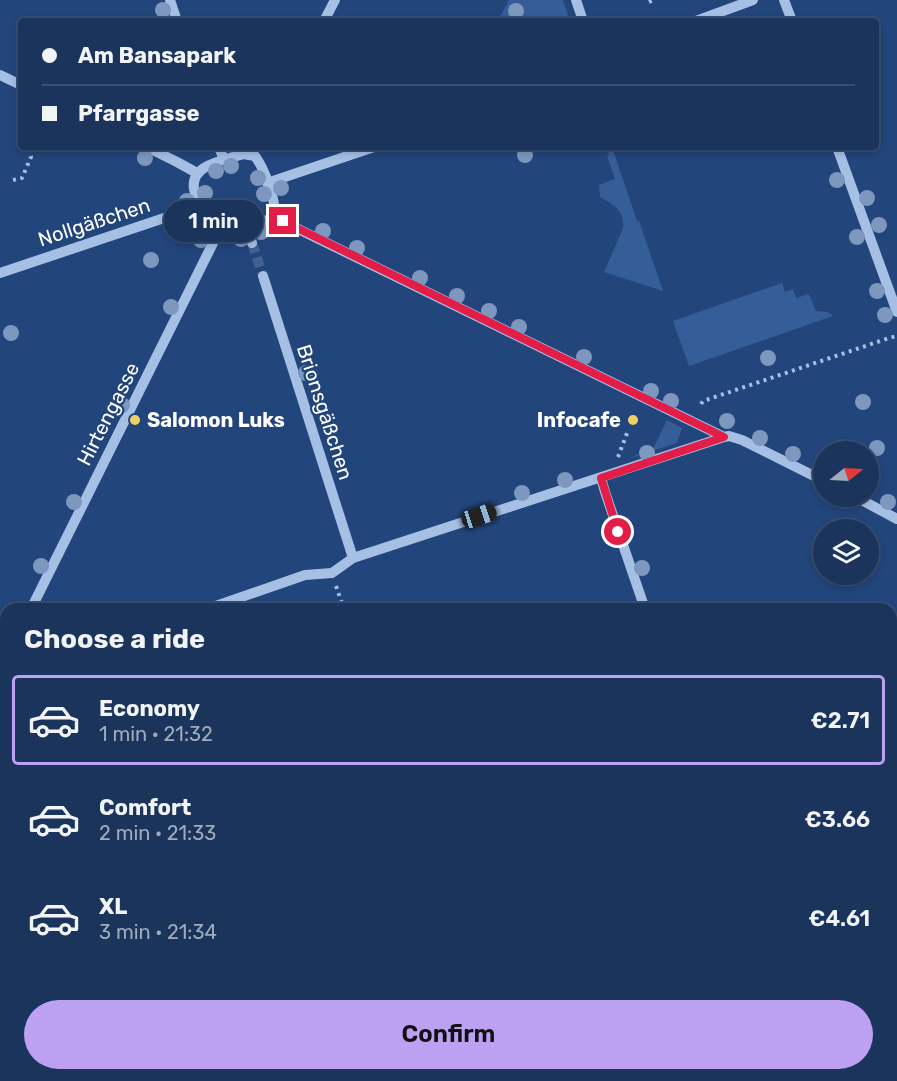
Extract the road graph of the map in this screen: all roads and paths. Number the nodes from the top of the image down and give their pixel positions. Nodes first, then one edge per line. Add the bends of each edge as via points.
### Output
1 (170, 0) edge
2 (335, 0) edge
3 (576, 0) edge
4 (753, 0) edge
5 (784, 0) edge
6 (176, 18) edge
7 (326, 18) edge
8 (582, 18) edge
9 (704, 18) edge
10 (791, 18) edge
11 (0, 75) edge
12 (18, 84) edge
13 (29, 150) edge
14 (153, 150) edge
15 (220, 150) edge
16 (365, 150) edge
17 (838, 150) edge
18 (258, 152) edge
19 (224, 160) junction
20 (197, 173) junction
21 (13, 180) dead end
22 (267, 183) junction
23 (202, 211) junction
24 (274, 215) junction
25 (247, 228) junction
26 (217, 235) junction
27 (252, 243) tunnel mouth
28 (0, 273) edge
29 (263, 276) tunnel mouth
30 (897, 312) edge
31 (897, 336) edge
32 (701, 404) dead end
33 (627, 433) dead end
34 (724, 437) junction
35 (618, 458) dead end
36 (813, 476) edge
37 (601, 478) junction
38 (875, 507) edge
39 (897, 519) edge
40 (353, 558) junction
41 (334, 580) dead end
42 (34, 603) edge
43 (224, 603) edge
44 (342, 603) edge
45 (643, 603) edge

1 - 6 street
2 - 7 street
3 - 8 street
4 - 9 street
5 - 10 street
11 - 12 street
13 - 21 path via 32,157 22,178
14 - 20 street
15 - 19 street
16 - 22 street
17 - 30 street
18 - 19 street
18 - 22 street
19 - 20 street
20 - 23 street via 194,188
22 - 24 street
23 - 26 street via 208,228
23 - 28 street, Nollgäßchen
24 - 25 street
24 - 34 street
25 - 26 street
25 - 27 street
26 - 42 street, Hirtengasse
29 - 40 street, Brionsgäßchen
31 - 32 path
33 - 35 path
34 - 36 street via 742,440
34 - 37 street
37 - 40 street
37 - 45 street
38 - 39 street
40 - 43 street via 332,573 304,575
41 - 44 path

